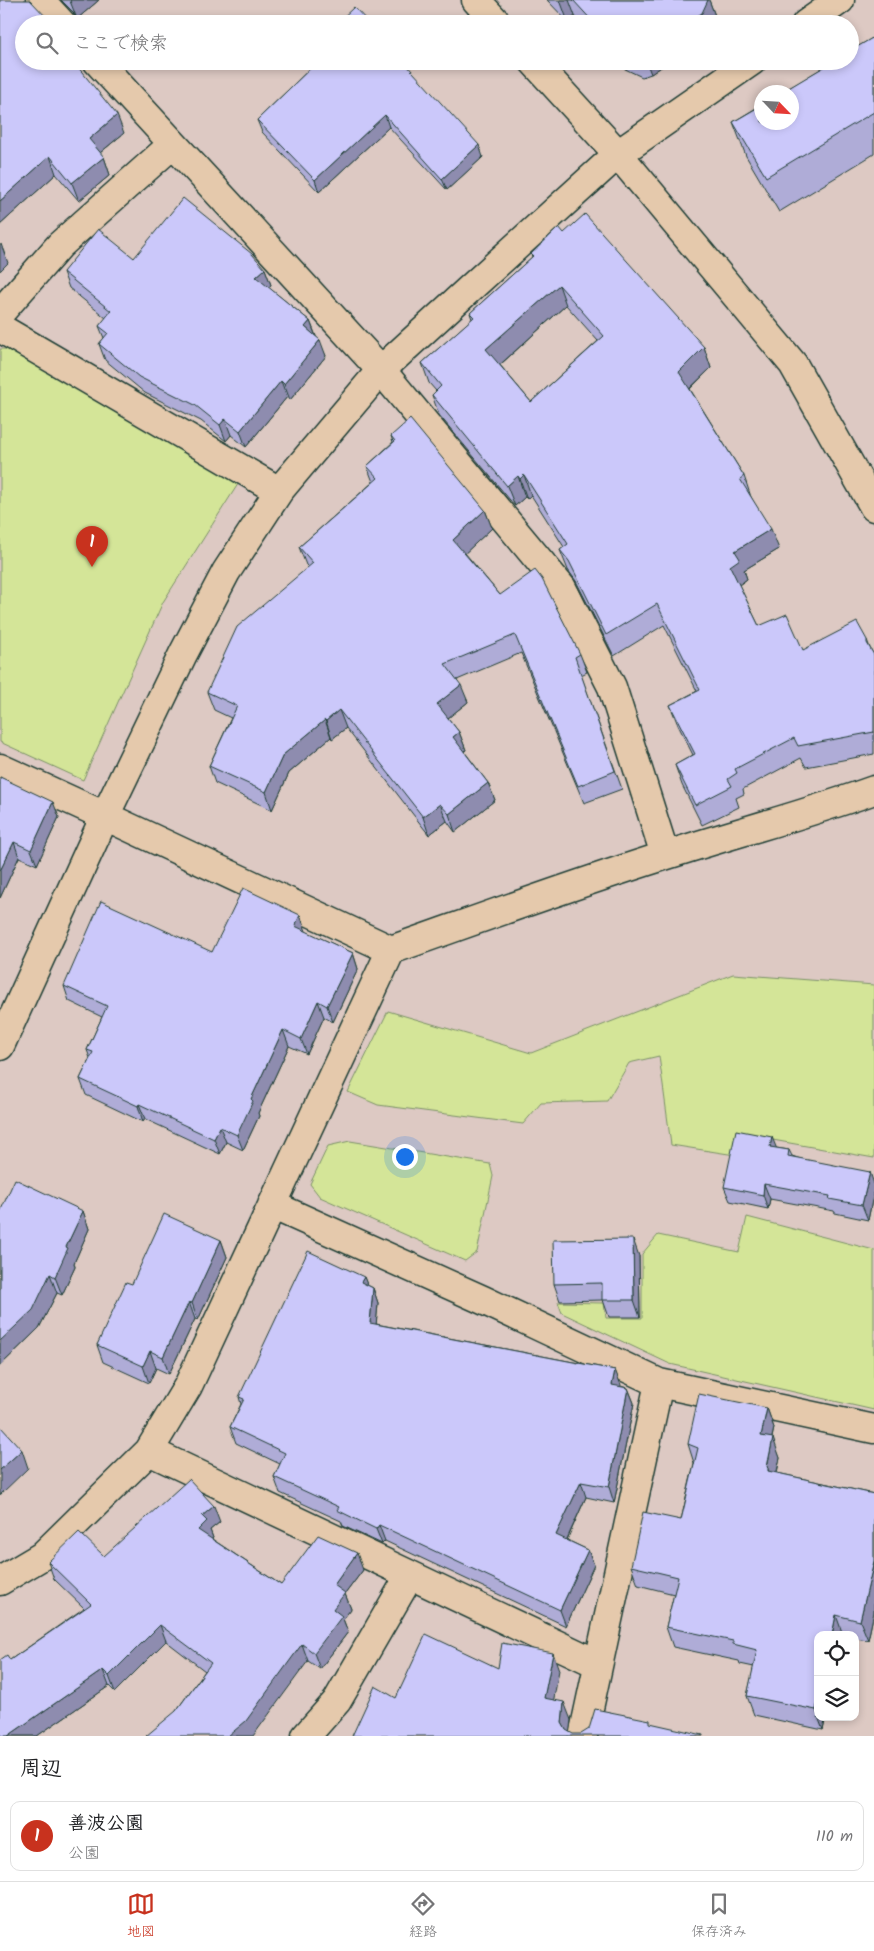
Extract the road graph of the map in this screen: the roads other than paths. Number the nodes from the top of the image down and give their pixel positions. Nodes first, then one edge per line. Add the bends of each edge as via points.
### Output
1 (40, 0) edge
2 (476, 0) edge
3 (840, 0) edge
4 (54, 15) edge
5 (490, 15) edge
6 (819, 15) edge
7 (105, 70) edge
8 (541, 70) edge
9 (739, 70) edge
10 (173, 144) junction
11 (618, 154) junction
12 (0, 313) edge
13 (0, 328) edge
14 (381, 370) junction
15 (279, 491) junction
16 (874, 507) edge
17 (0, 768) edge
18 (874, 790) edge
19 (105, 816) junction
20 (665, 855) junction
21 (391, 950) junction
22 (0, 1046) edge
23 (272, 1205) junction
24 (659, 1383) junction
25 (874, 1429) edge
26 (149, 1451) junction
27 (410, 1575) junction
28 (0, 1581) edge
29 (598, 1664) junction
30 (306, 1736) edge
31 (583, 1736) edge

1 - 4 street
2 - 5 street
3 - 6 street
7 - 10 street
8 - 11 street
9 - 11 street
10 - 12 street via 60,245
10 - 14 street
11 - 14 street
11 - 16 street via 793,364
13 - 15 street
14 - 15 street
14 - 20 street via 562,588 612,687
15 - 19 street via 226,572 182,654
17 - 19 street
18 - 20 street via 822,809
19 - 21 street
19 - 22 street
20 - 21 street
21 - 23 street
23 - 24 street
23 - 26 street via 188,1386
24 - 25 street
24 - 29 street
26 - 27 street
26 - 28 street via 42,1556
27 - 29 street
27 - 30 street via 337,1701
29 - 31 street

